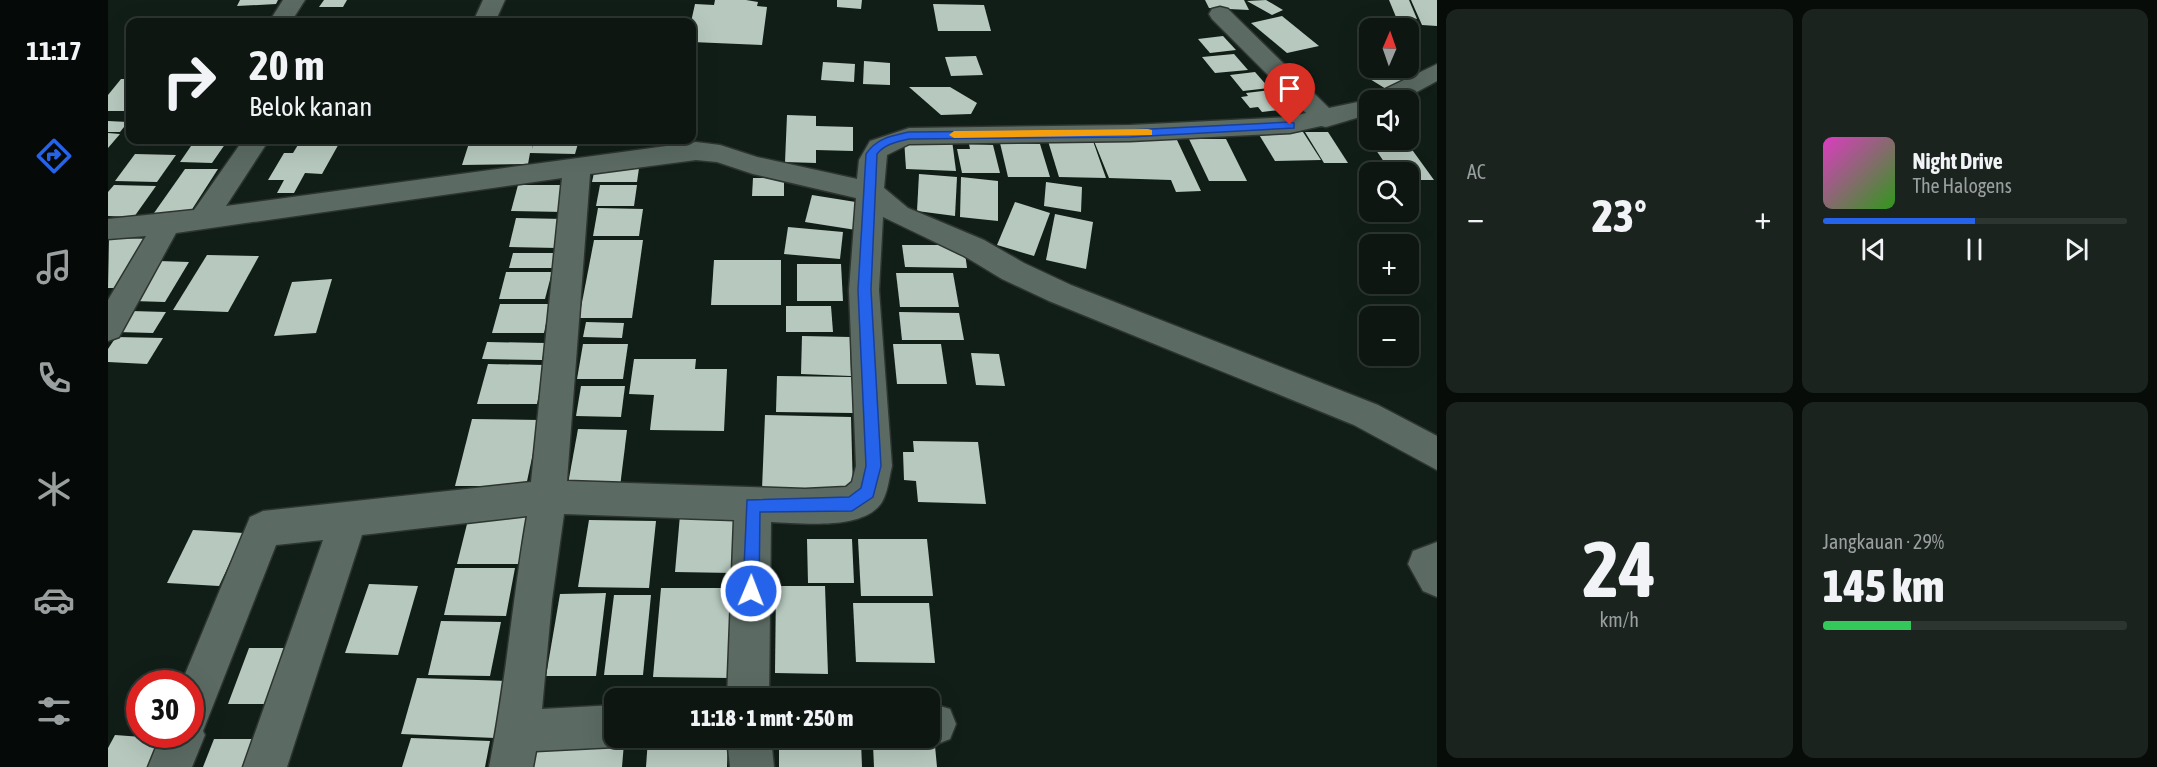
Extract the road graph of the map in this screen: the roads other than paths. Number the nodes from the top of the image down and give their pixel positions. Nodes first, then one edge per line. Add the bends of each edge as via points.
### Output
1 (294, 0) edge
2 (494, 0) edge
3 (1220, 14) dead end
4 (283, 18) edge
5 (486, 18) edge
6 (1437, 71) edge
7 (1402, 90) edge
8 (1359, 109) edge
9 (1326, 119) junction
10 (253, 144) edge
11 (579, 168) junction
12 (870, 192) junction
13 (203, 219) junction
14 (167, 224) junction
15 (108, 229) edge
16 (108, 328) edge
17 (1437, 454) edge
18 (548, 497) junction
19 (753, 505) junction
20 (349, 519) junction
21 (1437, 561) edge
22 (1437, 579) edge
23 (204, 679) edge
24 (748, 688) edge
25 (519, 725) junction
26 (604, 727) edge
27 (178, 748) edge
28 (750, 748) edge
29 (170, 767) edge
30 (265, 767) edge
31 (511, 767) edge
32 (752, 767) edge

1 - 4 street
2 - 5 street
3 - 9 street
6 - 7 street
8 - 9 street
9 - 12 street via 1290,125 1130,133 909,136 890,140 871,154
10 - 13 street
11 - 12 street via 710,152
11 - 13 street
11 - 18 street
12 - 17 street via 898,215 974,248 1060,293 1366,415
12 - 19 street via 864,290 874,466 868,492 852,504
13 - 14 street
14 - 15 street
14 - 16 street
18 - 19 street
18 - 20 street
18 - 25 street
19 - 24 street
20 - 23 street via 263,529
20 - 30 street
21 - 22 street via 1427,564
25 - 26 street via 543,731
25 - 31 street
27 - 29 street
28 - 32 street

